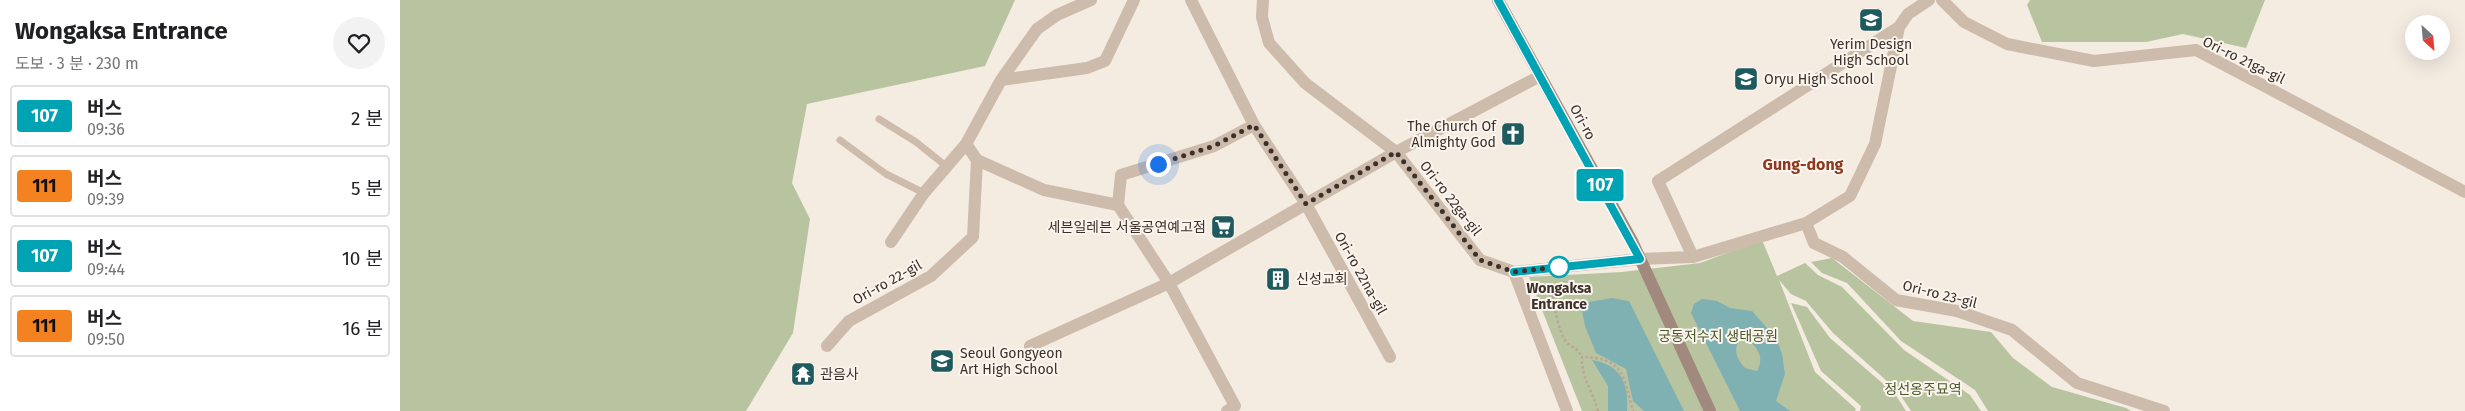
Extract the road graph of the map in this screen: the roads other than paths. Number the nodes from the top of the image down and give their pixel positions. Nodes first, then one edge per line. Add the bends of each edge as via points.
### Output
1 (1091, 0) edge
2 (1134, 0) edge
3 (1191, 0) edge
4 (1263, 0) edge
5 (1498, 0) edge
6 (1929, 0) edge
7 (1942, 0) edge
8 (1899, 27) junction
9 (1540, 76) junction
10 (1001, 80) junction
11 (879, 119) dead end
12 (1254, 125) junction
13 (840, 140) dead end
14 (966, 144) junction
15 (1396, 152) junction
16 (977, 160) junction
17 (946, 166) junction
18 (2465, 192) edge
19 (924, 193) junction
20 (1306, 204) junction
21 (1118, 205) junction
22 (1806, 223) junction
23 (891, 242) dead end
24 (1693, 257) junction
25 (1640, 259) junction
26 (1514, 272) junction
27 (1169, 283) junction
28 (827, 346) dead end
29 (1030, 346) dead end
30 (1390, 357) dead end
31 (1227, 411) edge
32 (1567, 411) edge
33 (1710, 411) edge
34 (2164, 411) edge

1 - 10 street via 1057,15 1036,29
2 - 10 street via 1105,61 1087,68
3 - 12 street, Ori-ro 22na-gil
4 - 15 street, Ori-ro 22ga-gil via 1262,18 1269,43 1305,83
5 - 9 main road, Ori-ro
6 - 8 street via 1908,14
7 - 18 street, Ori-ro 21ga-gil via 1964,22 2007,44 2094,61 2196,50
8 - 22 street via 1875,144 1850,196
8 - 24 street via 1658,181
9 - 15 street
9 - 25 main road, Ori-ro
10 - 14 street
11 - 17 lane
12 - 20 street, Ori-ro 22na-gil
12 - 21 street via 1214,146 1121,175
13 - 19 lane via 886,174
14 - 16 street
14 - 17 street
15 - 20 street
15 - 26 street, Ori-ro 22ga-gil via 1480,260
16 - 21 street via 1044,190
16 - 28 street, Ori-ro 22-gil via 973,236 931,276 849,321
17 - 19 street
19 - 23 street
20 - 27 street
20 - 30 street, Ori-ro 22na-gil
21 - 27 street
22 - 24 street
22 - 34 street, Ori-ro 23-gil via 1814,243 1842,257 1896,300 1957,311 2012,330 2077,383
24 - 25 street
25 - 26 street
25 - 33 main road, Ori-ro
26 - 32 street
27 - 29 street
27 - 31 street via 1235,406

